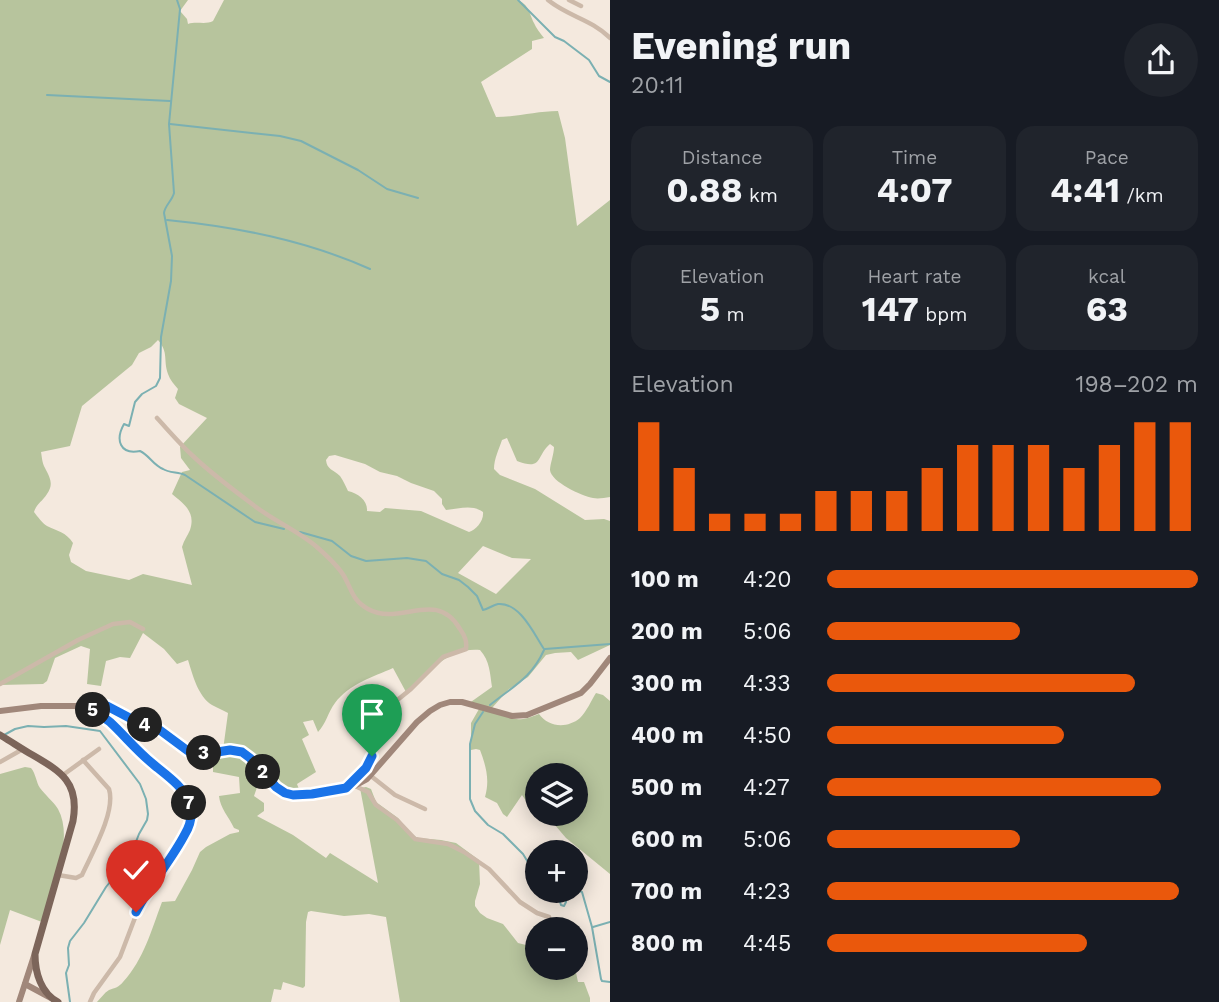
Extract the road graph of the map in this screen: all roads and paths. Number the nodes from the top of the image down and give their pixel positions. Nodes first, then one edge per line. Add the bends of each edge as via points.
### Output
1 (548, 0) edge
2 (569, 0) edge
3 (582, 6) dead end
4 (610, 38) edge
5 (157, 418) dead end
6 (143, 629) dead end
7 (610, 658) edge
8 (0, 684) edge
9 (89, 705) junction
10 (0, 711) edge
11 (2, 736) edge
12 (23, 749) junction
13 (99, 749) dead end
14 (83, 760) junction
15 (0, 762) edge
16 (63, 775) junction
17 (371, 776) junction
18 (354, 786) junction
19 (346, 788) junction
20 (425, 809) dead end
21 (57, 874) junction
22 (549, 917) dead end
23 (35, 954) junction
24 (25, 984) junction
25 (55, 1000) edge
26 (19, 1002) edge
27 (90, 1002) edge

1 - 4 street
2 - 3 street
5 - 19 street via 193,457 322,552 343,573 352,595 364,607 380,614 441,611 453,618 464,636 466,649 440,660 390,706 370,762
6 - 8 street via 130,622 113,624
7 - 17 street via 581,693 521,716 468,702 440,705 417,722
9 - 10 street
9 - 19 street via 107,706 157,728 188,751 242,752 285,793
9 - 27 street via 177,784 190,803 191,816 186,834 141,902 120,957
11 - 12 main road
12 - 15 street
12 - 16 main road
13 - 14 street
14 - 16 street
14 - 21 street via 108,789 110,806 82,875
16 - 21 main road via 75,811
17 - 18 street
17 - 20 street via 395,795
18 - 19 street
18 - 22 street via 368,792 376,805 415,839 448,844 464,852 489,869 520,902
21 - 23 main road
23 - 24 street
23 - 25 main road via 39,981
24 - 25 street
24 - 26 street

